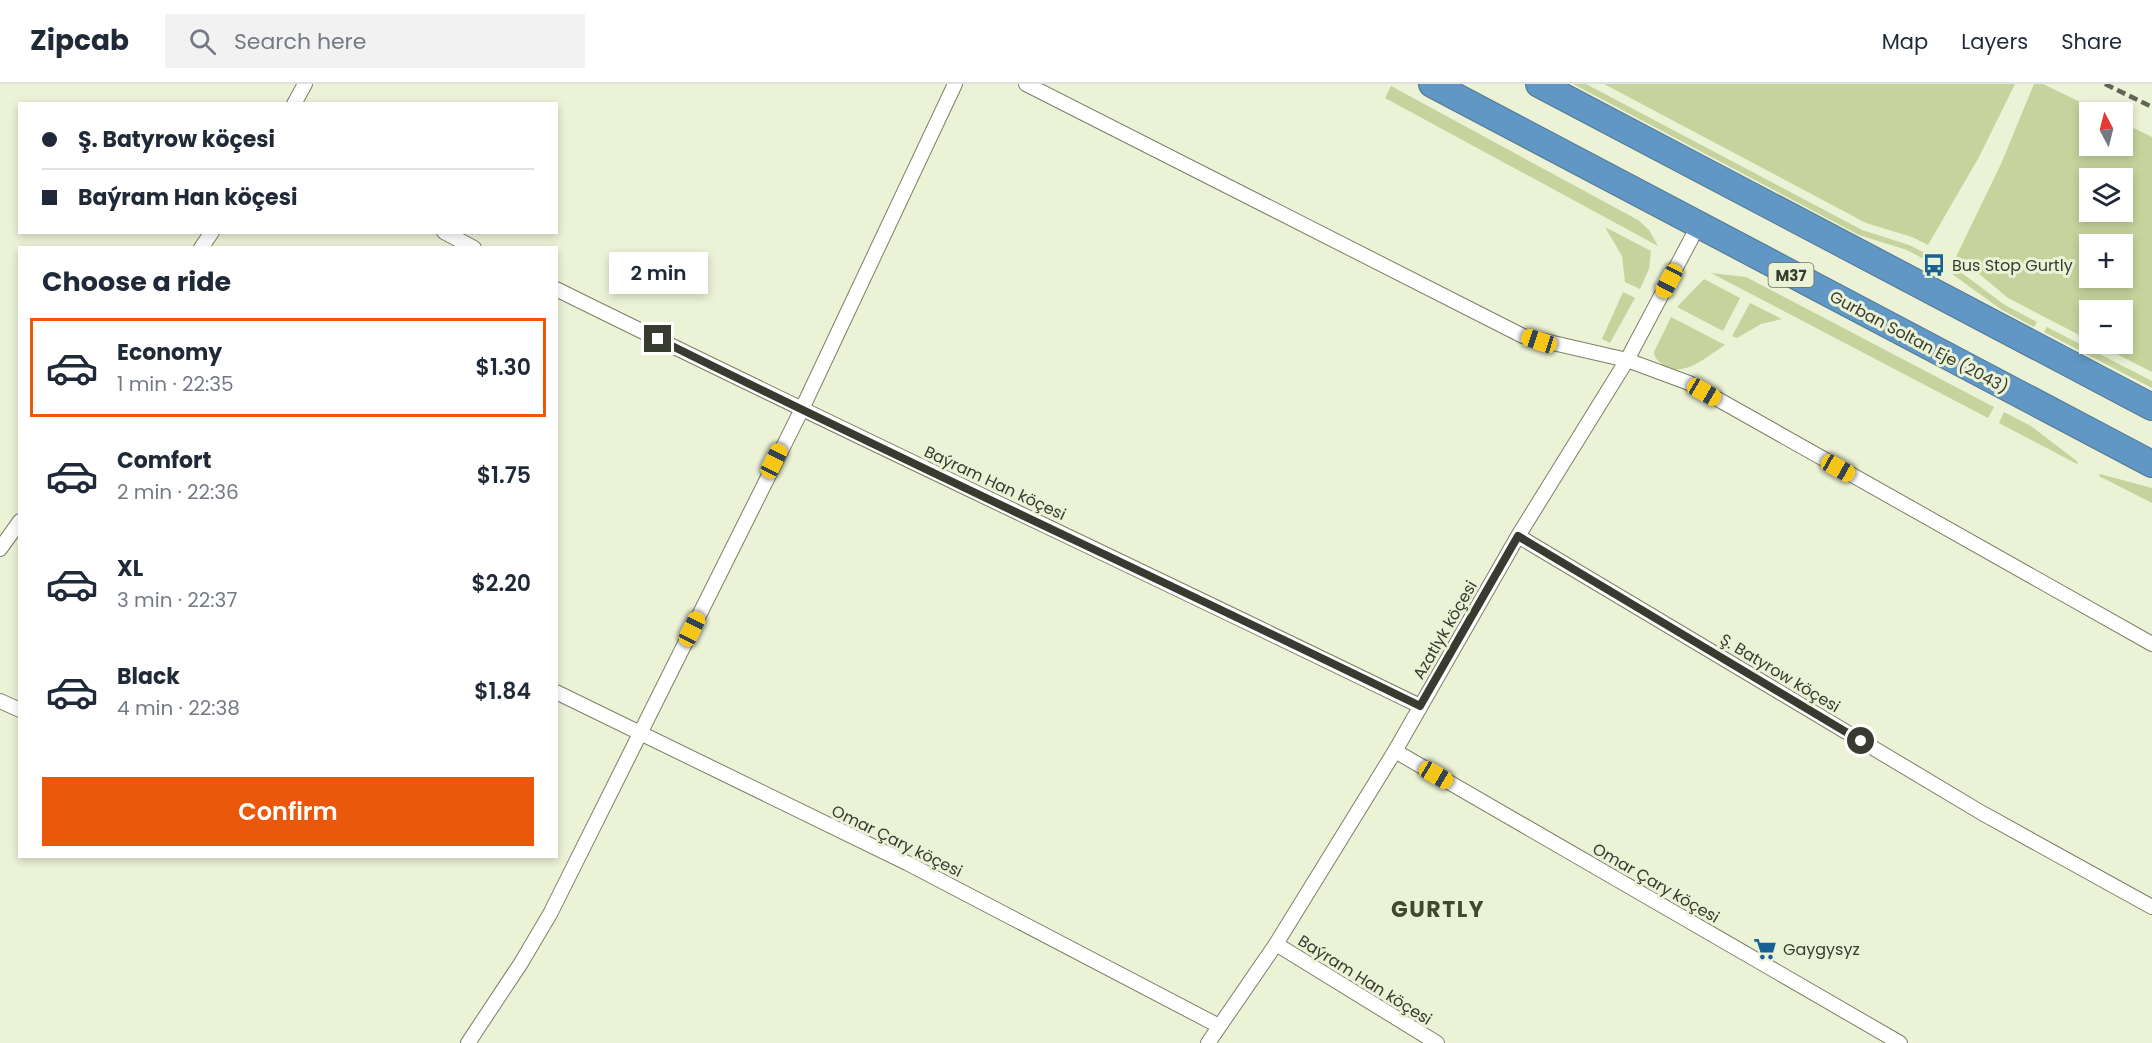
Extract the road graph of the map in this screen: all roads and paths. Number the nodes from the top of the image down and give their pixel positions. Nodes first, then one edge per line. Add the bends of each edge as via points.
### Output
1 (305, 84) edge
2 (955, 84) edge
3 (1026, 84) edge
4 (1432, 84) edge
5 (1539, 84) edge
6 (295, 102) edge
7 (1698, 226) junction
8 (448, 234) edge
9 (470, 246) edge
10 (558, 290) edge
11 (1627, 360) junction
12 (2152, 407) edge
13 (801, 411) junction
14 (2152, 464) edge
15 (18, 524) edge
16 (1518, 536) junction
17 (0, 549) edge
18 (2152, 644) edge
19 (558, 693) edge
20 (0, 701) edge
21 (1420, 706) junction
22 (18, 709) edge
23 (640, 734) junction
24 (1395, 751) junction
25 (2152, 907) edge
26 (1276, 944) junction
27 (1219, 1026) junction
28 (468, 1043) edge
29 (1208, 1043) edge
30 (1437, 1043) edge
31 (1900, 1043) edge

1 - 6 street
2 - 13 street
3 - 11 street via 1523,336
4 - 7 highway, Gurban Soltan Eje (2043) / M37
5 - 12 highway
7 - 11 street, Azatlyk köçesi
7 - 14 highway, Gurban Soltan Eje (2043) / M37
8 - 9 street
10 - 13 street, Baýram Han köçesi
11 - 16 street, Azatlyk köçesi
11 - 18 street via 1689,383
13 - 21 street, Baýram Han köçesi
13 - 23 street
15 - 17 street
16 - 21 street, Azatlyk köçesi
16 - 25 street, Ş. Batyrow köçesi via 1982,813
19 - 23 street, Omar Çary köçesi
20 - 22 street
21 - 24 street, Azatlyk köçesi
23 - 27 street, Omar Çary köçesi via 907,864
23 - 28 street via 550,914
24 - 26 street, Azatlyk köçesi
24 - 31 street, Omar Çary köçesi
26 - 27 street, Azatlyk köçesi
26 - 30 street, Baýram Han köçesi
27 - 29 street, Azatlyk köçesi

